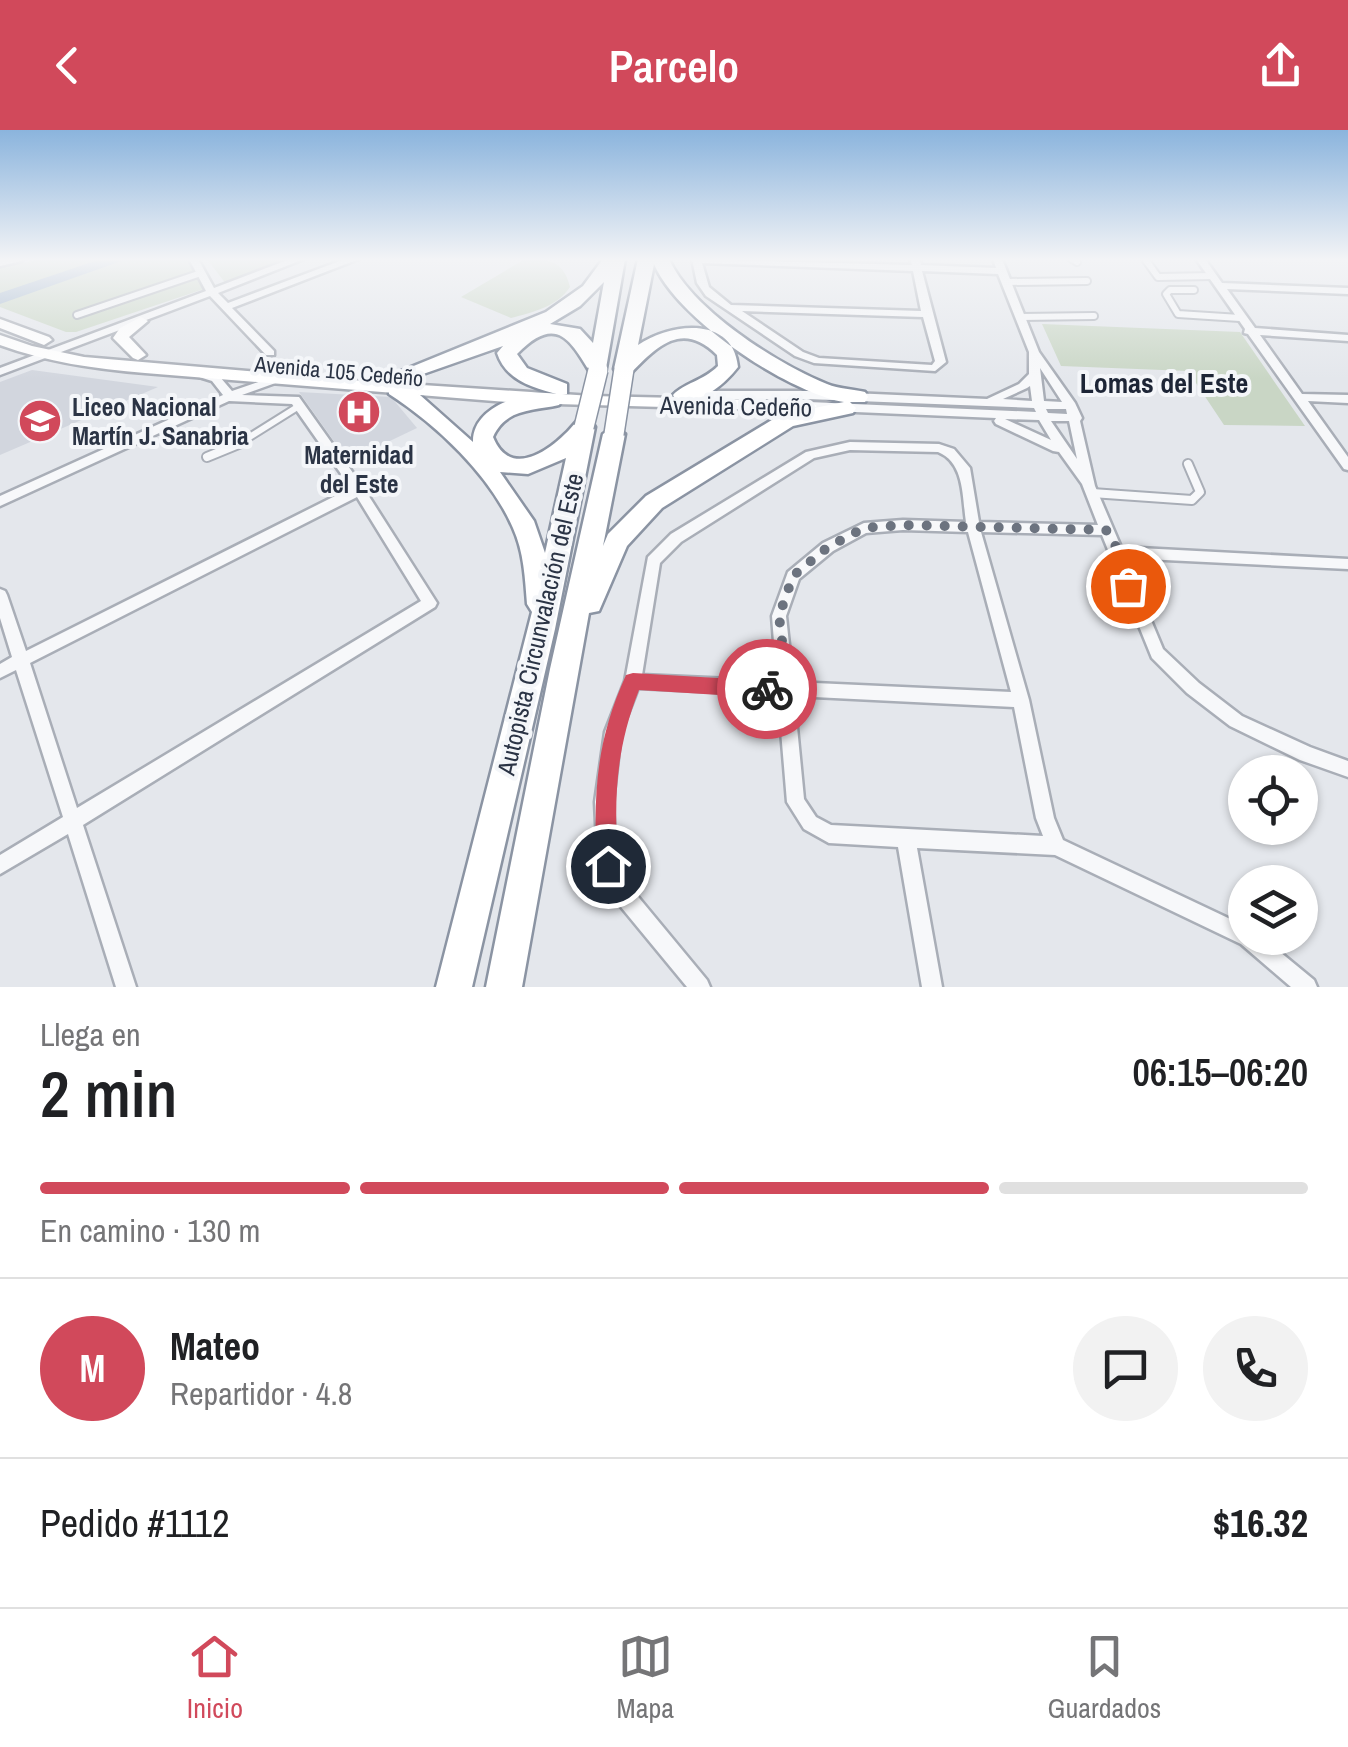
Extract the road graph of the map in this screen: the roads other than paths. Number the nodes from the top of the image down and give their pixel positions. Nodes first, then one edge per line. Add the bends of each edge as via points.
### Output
1 (116, 299) edge
2 (200, 299) edge
3 (219, 299) edge
4 (248, 299) edge
5 (577, 299) edge
6 (608, 299) edge
7 (638, 299) edge
8 (685, 299) edge
9 (716, 299) edge
10 (924, 299) edge
11 (1014, 299) edge
12 (1169, 299) edge
13 (1228, 299) edge
14 (226, 307) junction
15 (730, 308) junction
16 (927, 314) junction
17 (76, 315) dead end
18 (1094, 316) dead end
19 (1021, 317) junction
20 (1240, 318) junction
21 (141, 321) junction
22 (0, 324) edge
23 (1248, 331) junction
24 (1348, 338) edge
25 (0, 340) edge
26 (68, 347) junction
27 (1034, 352) junction
28 (270, 353) dead end
29 (46, 355) junction
30 (138, 355) junction
31 (624, 369) junction
32 (598, 370) junction
33 (190, 371) junction
34 (0, 372) edge
35 (1034, 376) junction
36 (276, 379) junction
37 (398, 382) junction
38 (683, 394) junction
39 (807, 394) junction
40 (556, 395) junction
41 (1298, 397) junction
42 (232, 398) junction
43 (1348, 399) edge
44 (852, 402) junction
45 (985, 403) junction
46 (300, 406) junction
47 (1073, 412) junction
48 (970, 414) junction
49 (1040, 414) junction
50 (584, 427) junction
51 (1062, 451) junction
52 (208, 456) dead end
53 (1188, 464) dead end
54 (1347, 464) edge
55 (359, 490) junction
56 (1090, 490) junction
57 (0, 501) edge
58 (973, 527) junction
59 (1106, 530) junction
60 (1119, 552) junction
61 (1348, 564) edge
62 (0, 595) edge
63 (542, 629) junction
64 (20, 660) junction
65 (564, 668) junction
66 (0, 670) edge
67 (633, 681) junction
68 (788, 691) junction
69 (1021, 700) junction
70 (1348, 768) edge
71 (74, 821) junction
72 (906, 839) junction
73 (1056, 846) junction
74 (0, 866) edge
75 (1228, 928) edge
76 (1268, 955) edge
77 (126, 987) edge
78 (454, 987) edge
79 (504, 987) edge
80 (700, 987) edge
81 (932, 987) edge
82 (1307, 987) edge

1 - 17 lane
2 - 21 street
3 - 14 street
4 - 14 street
5 - 37 highway
6 - 32 highway, Autopista Circunvalación del Este
7 - 31 highway, Autopista Circunvalación del Este
8 - 39 highway
9 - 15 street
10 - 16 street
11 - 19 street
12 - 20 lane via 1178,314
13 - 20 street
14 - 28 street
15 - 16 street
15 - 16 street via 818,361 935,368 940,362
18 - 19 lane
19 - 27 street
20 - 23 street
21 - 26 street
21 - 30 main road via 121,338
22 - 26 main road, Avenida 105 Cedeño
23 - 24 street
23 - 41 street
25 - 29 main road, Avenida 105 Cedeño
26 - 29 street
26 - 30 main road, Avenida 105 Cedeño
27 - 35 street
27 - 47 street
29 - 33 main road, Avenida 105 Cedeño
29 - 34 street
30 - 37 main road, Avenida 105 Cedeño
31 - 38 highway via 664,334 711,338 727,353 728,367 710,385
31 - 65 highway, Autopista Circunvalación del Este, bridge
32 - 40 highway via 569,332 535,332 513,344 508,360 518,373
32 - 50 highway, Autopista Circunvalación del Este, bridge
33 - 36 main road, Avenida 105 Cedeño
33 - 42 street via 216,379
35 - 45 street
35 - 49 street
36 - 37 main road, Avenida 105 Cedeño
36 - 42 street
37 - 40 main road, Avenida Cedeño
37 - 63 highway via 516,510 533,555
38 - 39 street, Avenida Cedeño
38 - 40 main road
39 - 40 main road, Avenida Cedeño
39 - 44 highway via 821,389
40 - 50 highway via 496,414 482,437 484,450 513,467 533,466 567,450
41 - 43 street
41 - 54 street
42 - 46 street via 288,398
42 - 57 street
44 - 45 street, Avenida Cedeño
44 - 48 street, Avenida Cedeño
44 - 65 highway via 787,420 640,514 606,559
45 - 49 street, Avenida Cedeño
46 - 52 lane via 248,440
46 - 55 street
47 - 49 street, Avenida Cedeño
47 - 56 street
48 - 49 street, Avenida Cedeño
48 - 51 street via 1012,425
49 - 51 street
50 - 63 highway, Autopista Circunvalación del Este
51 - 56 street
53 - 56 lane via 1200,492 1192,500
55 - 64 street
55 - 71 street via 430,597 425,608
56 - 59 street
58 - 59 street
58 - 67 street via 964,468 950,452 850,446 810,454 676,538 653,561
58 - 68 street via 864,528 793,576 779,616
58 - 69 street
59 - 60 street
60 - 61 street
60 - 70 street via 1157,654 1193,688 1236,721
62 - 64 street
63 - 78 highway, Autopista Circunvalación del Este
64 - 66 street
64 - 71 street
65 - 79 highway, Autopista Circunvalación del Este
67 - 68 street
67 - 80 street via 613,732 604,802 608,866
68 - 69 street
68 - 72 street via 796,802 810,823 829,834
69 - 73 street
71 - 74 street
71 - 77 street
72 - 73 street
72 - 81 street
73 - 75 street
76 - 82 street

